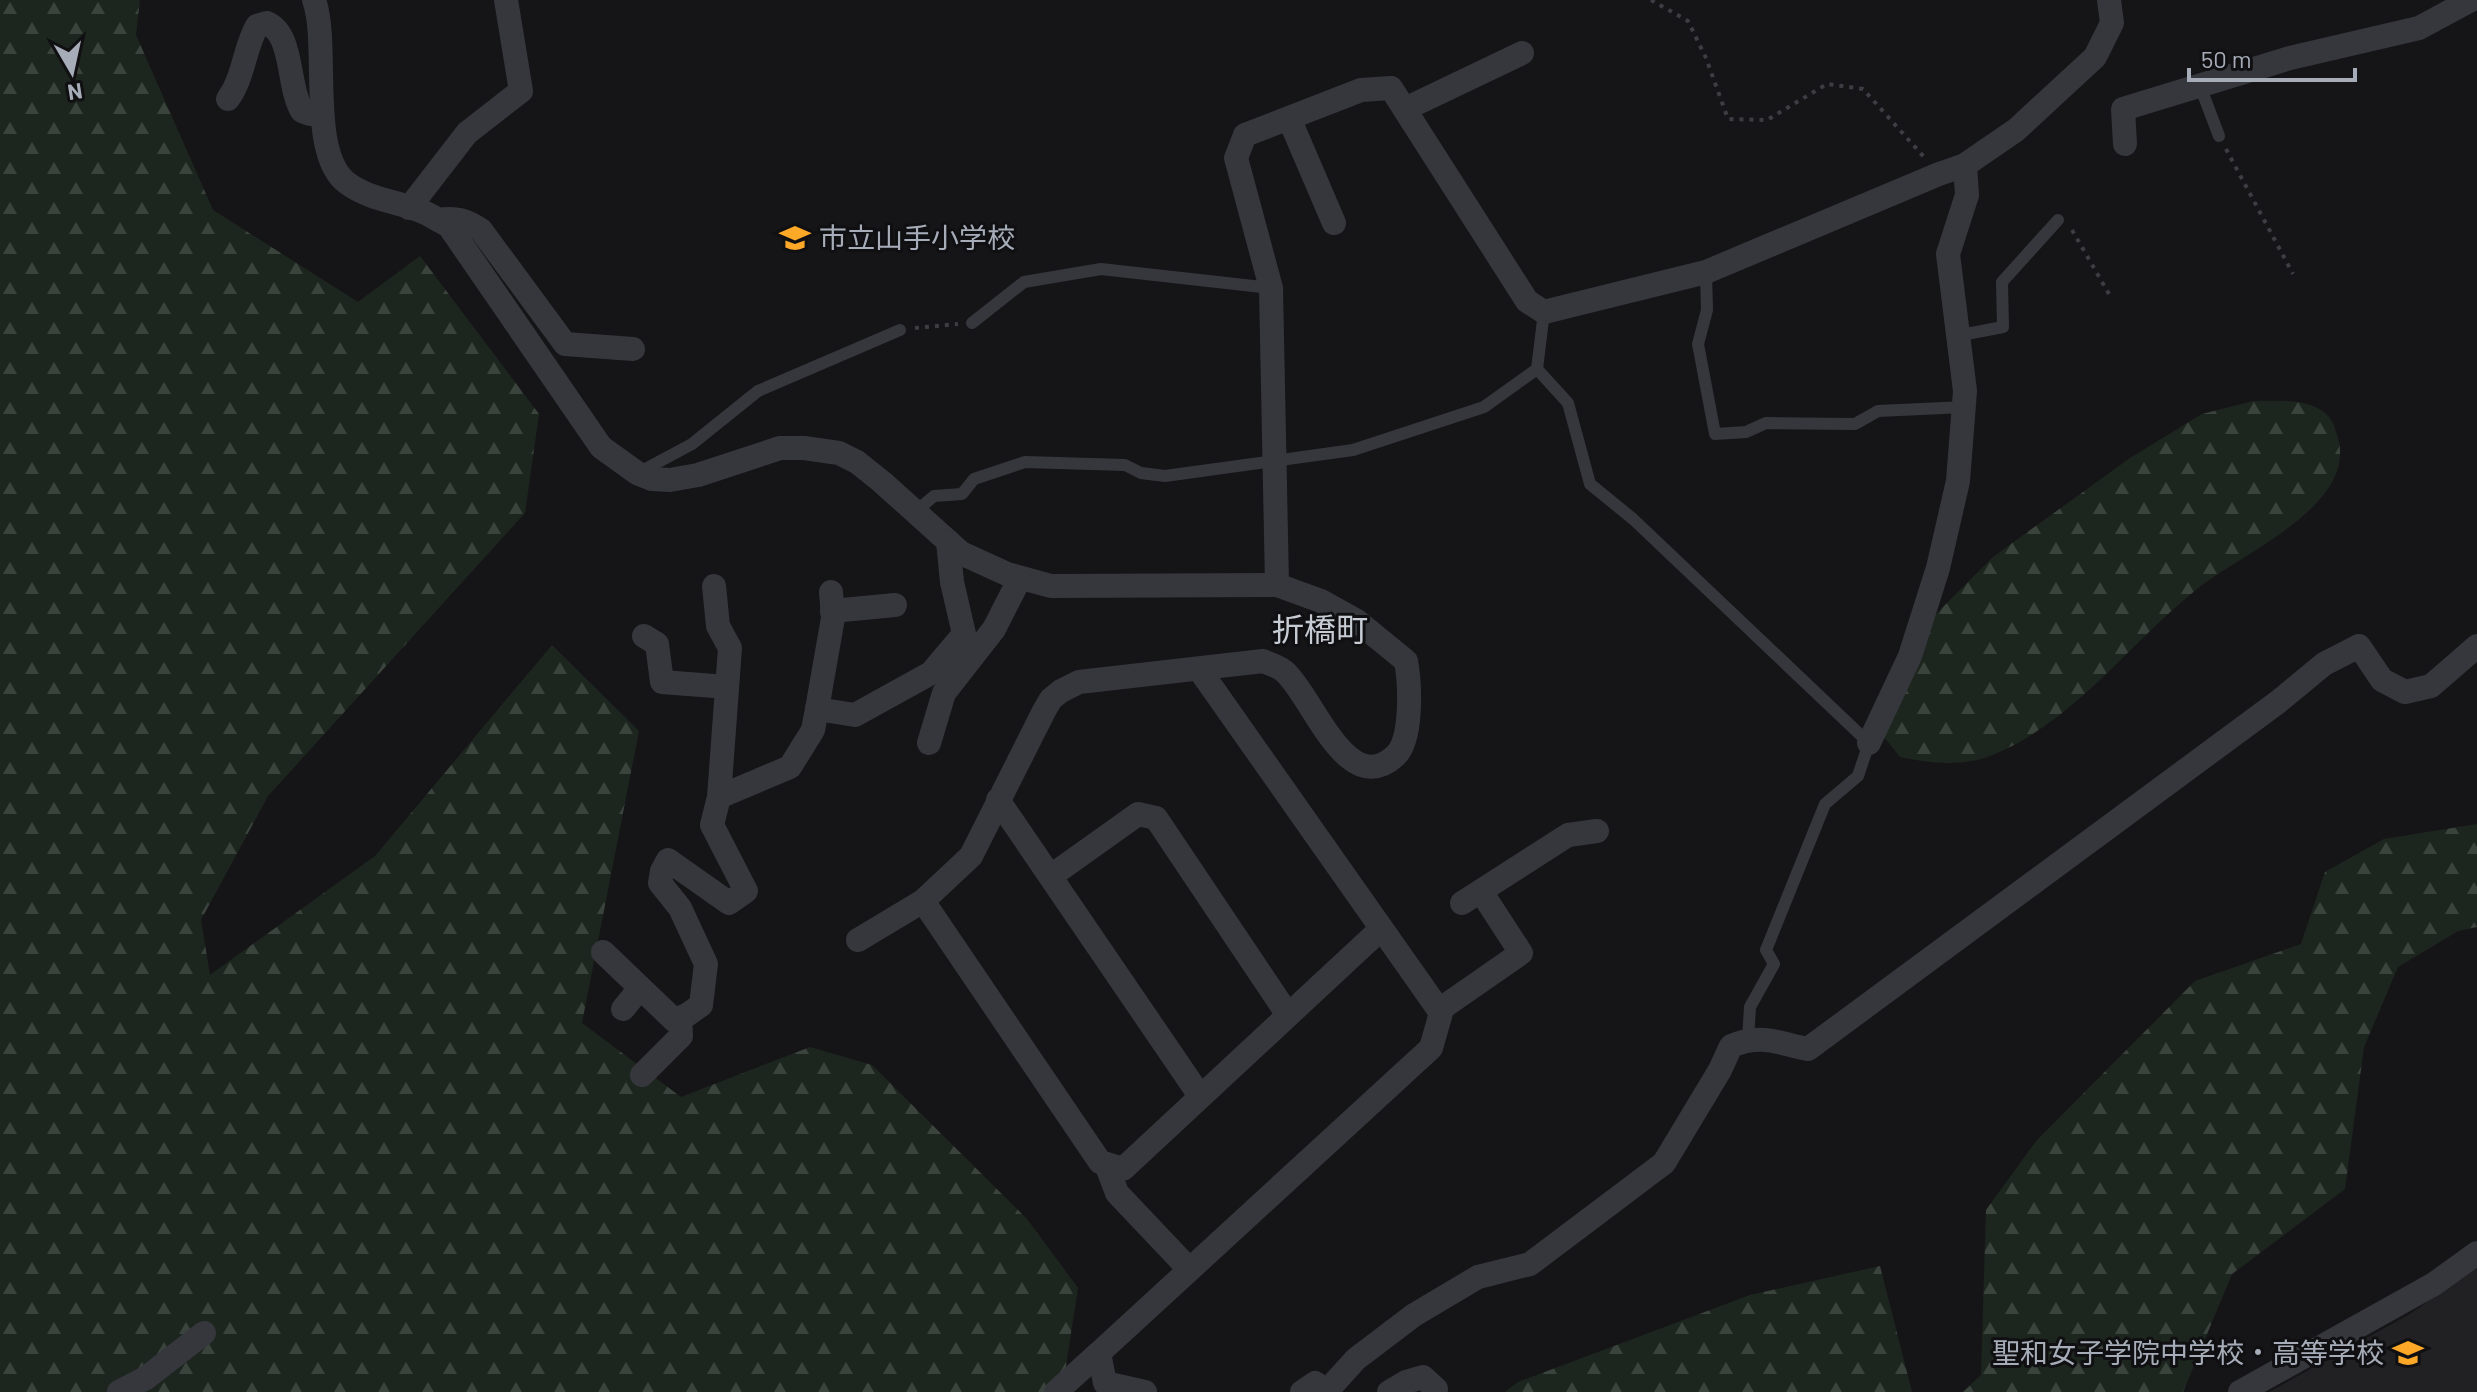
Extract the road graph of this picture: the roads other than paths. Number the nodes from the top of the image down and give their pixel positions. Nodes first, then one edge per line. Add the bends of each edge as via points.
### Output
1 (314, 0) edge
2 (506, 0) edge
3 (2109, 0) edge
4 (2471, 0) edge
5 (1522, 53) dead end
6 (2200, 86) junction
7 (228, 99) dead end
8 (1405, 109) junction
9 (322, 111) junction
10 (1289, 118) junction
11 (2219, 136) road end
12 (2125, 144) dead end
13 (1965, 165) junction
14 (409, 208) junction
15 (438, 220) junction
16 (2058, 220) road end
17 (1334, 223) dead end
18 (1706, 272) junction
19 (1271, 288) junction
20 (1544, 312) junction
21 (972, 323) road end
22 (900, 330) road end
23 (1956, 336) junction
24 (633, 349) dead end
25 (1537, 369) junction
26 (1965, 407) junction
27 (1274, 462) junction
28 (637, 473) junction
29 (915, 512) junction
30 (948, 541) junction
31 (1020, 578) junction
32 (1277, 585) junction
33 (714, 586) dead end
34 (895, 605) dead end
35 (644, 636) dead end
36 (2477, 646) edge
37 (1199, 669) junction
38 (727, 687) junction
39 (817, 709) junction
40 (929, 743) dead end
41 (1869, 743) junction
42 (719, 797) junction
43 (998, 800) junction
44 (1597, 831) dead end
45 (1051, 876) junction
46 (923, 901) junction
47 (1381, 929) junction
48 (858, 940) dead end
49 (603, 952) dead end
50 (640, 988) junction
51 (623, 1009) dead end
52 (1439, 1010) junction
53 (1288, 1015) junction
54 (680, 1018) junction
55 (1748, 1039) junction
56 (642, 1075) dead end
57 (1200, 1096) junction
58 (1106, 1164) junction
59 (2477, 1253) edge
60 (1189, 1269) junction
61 (204, 1333) dead end
62 (1099, 1353) junction
63 (1436, 1389) dead end
64 (1327, 1391) edge
65 (119, 1392) edge
66 (1056, 1392) edge
67 (1145, 1392) edge
68 (1302, 1392) edge
69 (1389, 1392) edge
70 (2240, 1392) edge

1 - 9 street via 320,17
2 - 14 street via 521,91 467,133
3 - 13 street via 2112,23 2095,57 2016,130
4 - 6 street via 2419,28 2290,58
5 - 8 street
6 - 11 lane
6 - 12 street via 2123,109
7 - 9 street via 251,37 257,26 267,23 283,38 296,102 310,114
8 - 10 street via 1391,88 1361,90
8 - 20 street via 1527,301
9 - 14 street via 333,165 345,181 370,197
10 - 17 street
10 - 19 street via 1245,135 1236,158
13 - 18 street
13 - 23 street via 1967,195 1948,254
14 - 15 street
15 - 24 street via 467,220 481,230 565,344
15 - 28 street via 449,226 601,447
16 - 23 lane via 2002,282 2003,327
18 - 20 street
18 - 26 lane via 1707,310 1698,344 1715,434 1746,432 1766,423 1855,424 1878,411
19 - 21 lane via 1101,269 1024,282
19 - 27 street
20 - 25 lane
22 - 28 lane via 758,391 692,444
23 - 26 street
25 - 27 lane via 1484,407 1353,450
25 - 41 lane via 1568,403 1590,484
26 - 41 street via 1958,481 1938,568 1910,656
27 - 29 lane via 1165,476 1125,465 1025,462 974,479 962,494 934,496
27 - 32 street
28 - 29 street via 670,480 780,448 816,449 857,462
29 - 30 street
30 - 31 street via 961,553
30 - 39 street via 964,634 931,673 855,715
31 - 32 street via 1051,586
31 - 40 street via 994,629 944,693
32 - 37 street via 1357,621 1406,661 1406,736 1399,753 1384,766 1364,768 1347,758 1285,671 1263,661
33 - 38 street via 718,626 730,648
34 - 39 street via 832,601
35 - 38 street via 657,644 662,682
36 - 55 street via 2431,686 2405,692 2382,680 2359,646 2336,658 1808,1049 1767,1038
37 - 43 street via 1079,682 1061,691 1051,699
37 - 47 street
38 - 42 street
39 - 42 street via 813,730 790,767
41 - 55 lane via 1858,776 1825,804 1766,950 1774,964 1750,1007
42 - 54 street via 712,825 746,891 729,903 668,860 662,871 660,883 680,908 706,964 701,1005
43 - 45 street
43 - 46 street via 971,856
44 - 52 street via 1568,835 1472,898 1521,953
45 - 53 street via 1138,814 1156,818
45 - 57 street
46 - 48 street
46 - 58 street
47 - 52 street
47 - 53 street
49 - 50 street
50 - 51 street
50 - 54 street via 674,1020
52 - 60 street via 1431,1048
53 - 57 street
54 - 56 street via 681,1036
55 - 64 street via 1731,1046 1664,1163 1530,1264 1478,1277 1414,1315 1356,1359
57 - 58 street via 1123,1169
58 - 60 street via 1117,1193
59 - 70 street via 2434,1284
60 - 62 street
61 - 65 street
62 - 66 street
62 - 67 street via 1105,1383
63 - 69 street via 1423,1377
64 - 68 street via 1315,1383

